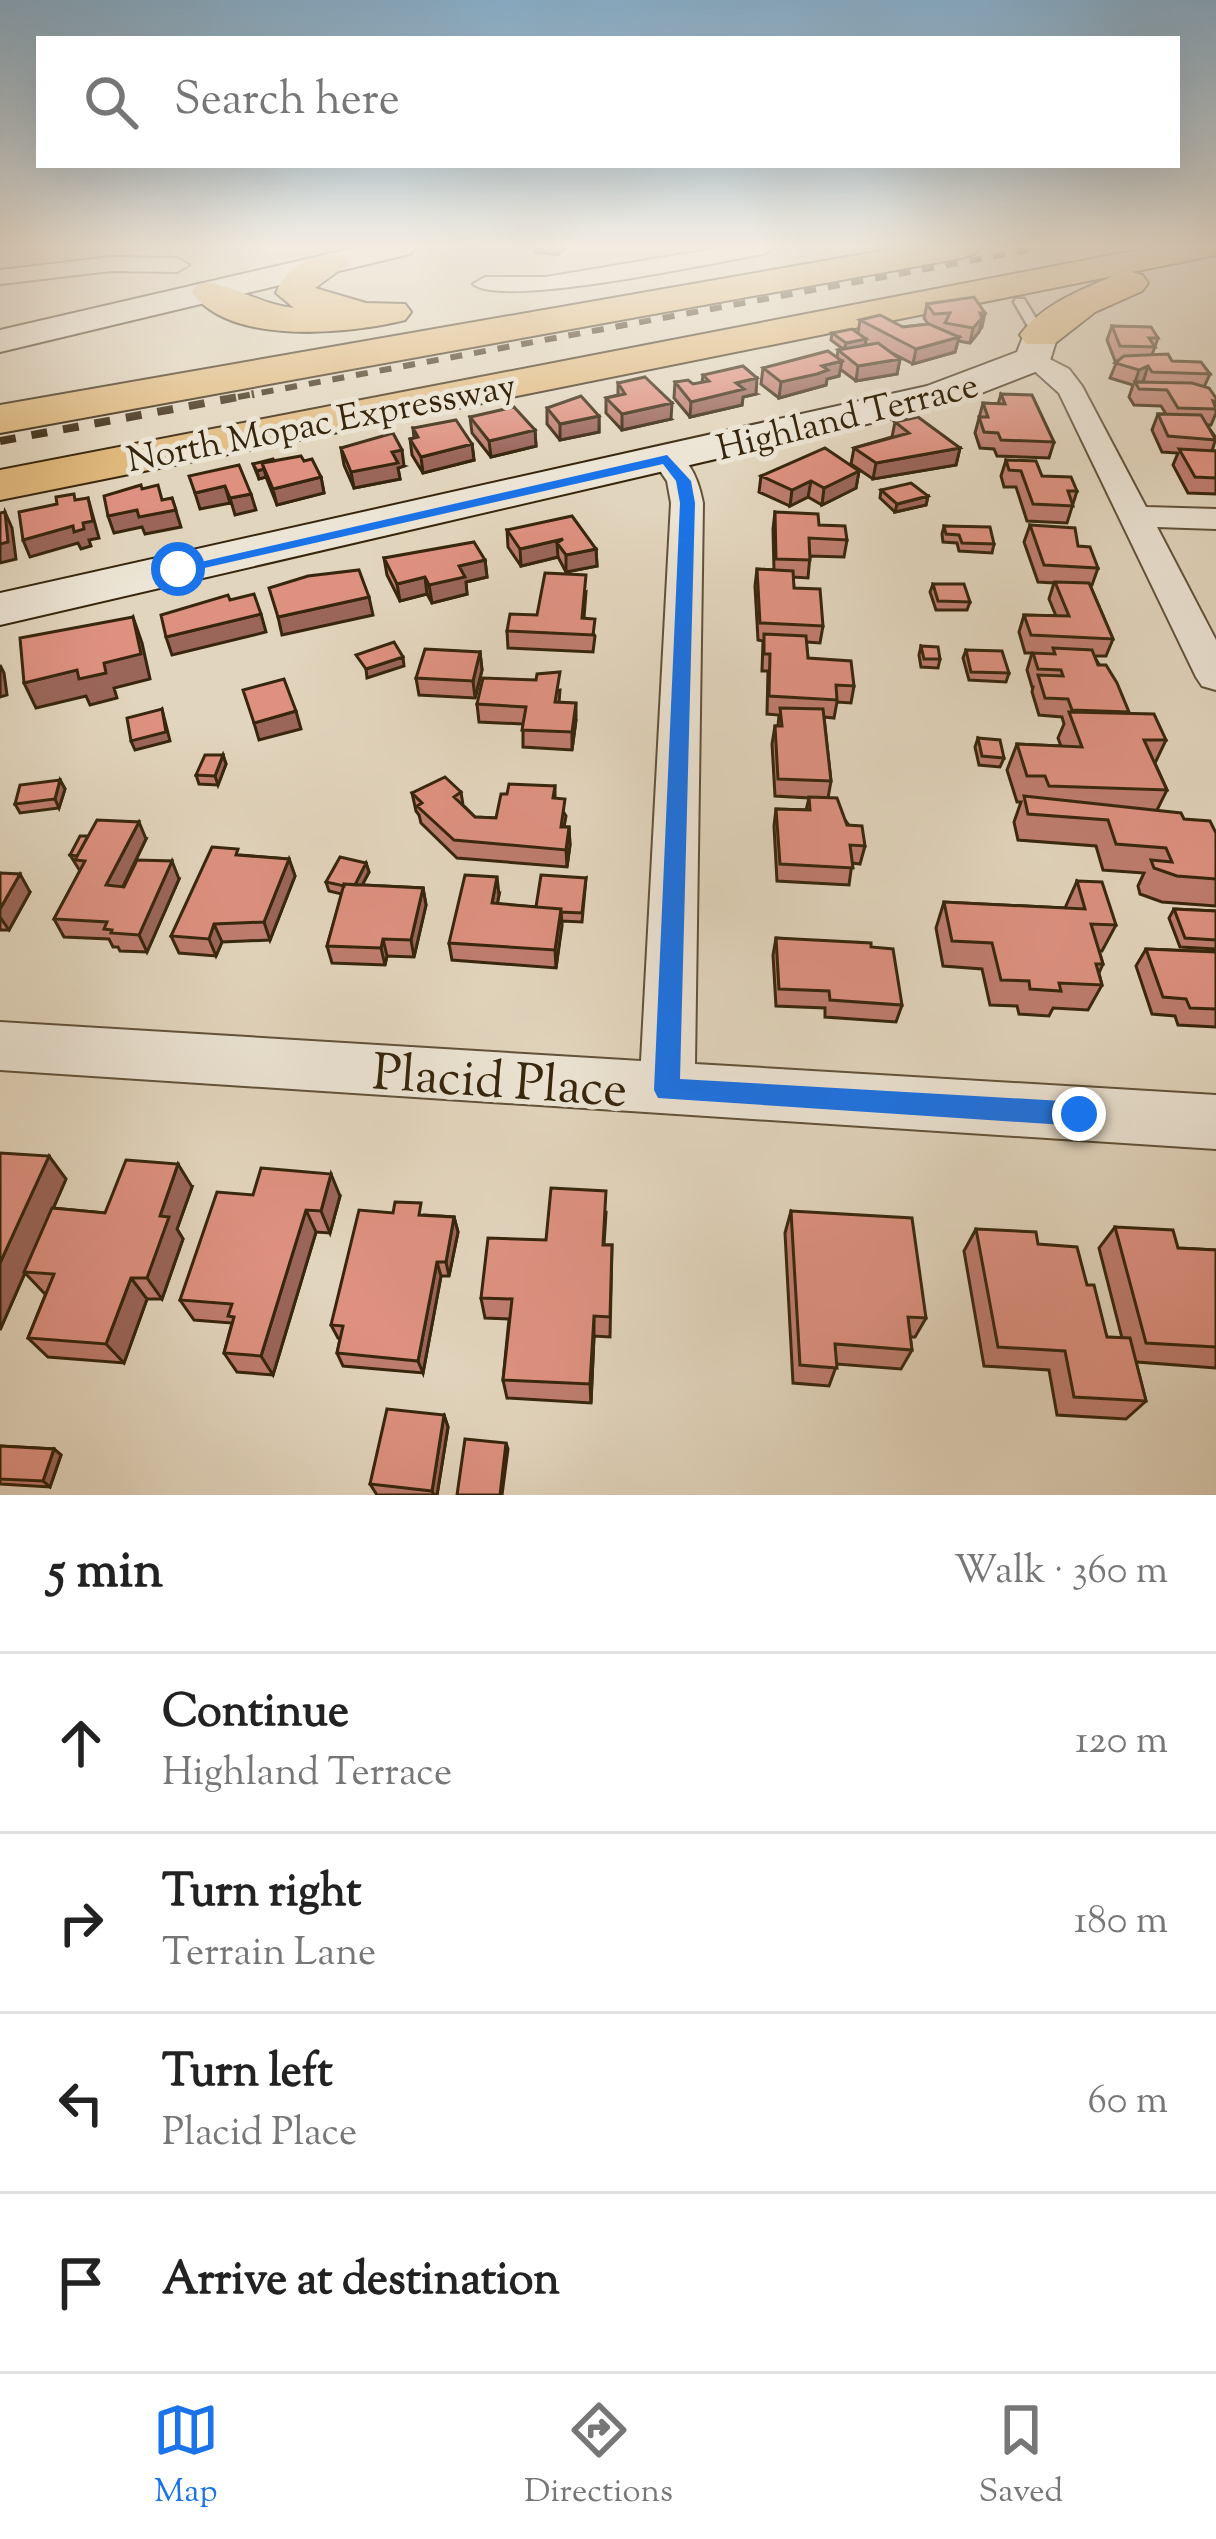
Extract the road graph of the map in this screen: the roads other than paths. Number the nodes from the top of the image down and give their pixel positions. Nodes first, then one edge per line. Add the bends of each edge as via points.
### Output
1 (76, 317) edge
2 (259, 317) edge
3 (327, 317) edge
4 (503, 317) edge
5 (572, 317) edge
6 (779, 317) edge
7 (853, 317) edge
8 (1059, 317) edge
9 (1032, 332) junction
10 (0, 341) edge
11 (0, 405) edge
12 (0, 419) edge
13 (667, 459) junction
14 (0, 468) edge
15 (0, 485) edge
16 (1134, 516) junction
17 (1216, 519) edge
18 (0, 609) edge
19 (1216, 677) edge
20 (0, 1046) edge
21 (667, 1090) junction
22 (1216, 1122) edge

1 - 10 main road
2 - 3 highway
4 - 11 highway, North Mopac Expressway
5 - 12 highway
6 - 14 highway
7 - 15 highway, North Mopac Expressway
8 - 9 highway
9 - 13 main road, Highland Terrace via 939,395
9 - 16 street
13 - 18 main road, Highland Terrace
13 - 21 street via 688,503
16 - 17 street
16 - 19 street
20 - 21 street, Placid Place
21 - 22 street, Placid Place

